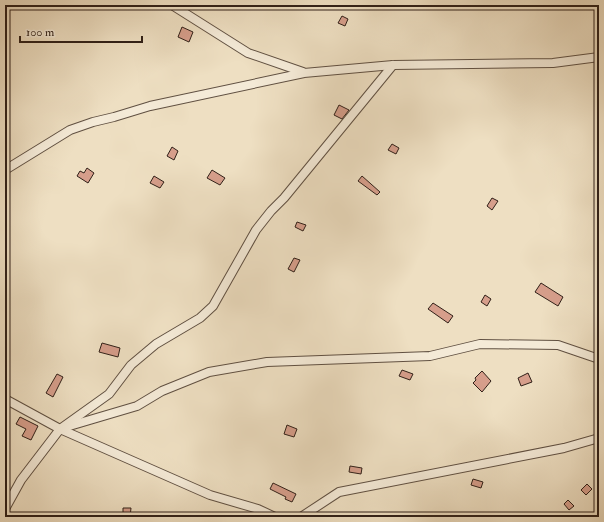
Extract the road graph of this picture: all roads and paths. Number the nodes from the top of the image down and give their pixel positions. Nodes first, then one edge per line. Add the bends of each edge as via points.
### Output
1 (172, 5) edge
2 (599, 57) edge
3 (393, 65) junction
4 (304, 73) junction
5 (5, 170) edge
6 (599, 359) edge
7 (5, 399) edge
8 (60, 429) junction
9 (599, 438) edge
10 (5, 509) edge
11 (275, 517) edge
12 (301, 517) edge

1 - 4 street via 248,53
2 - 3 street via 553,63
3 - 4 street
3 - 8 street via 284,198 270,211 256,230 213,306 200,318 156,344 131,366 109,394
4 - 5 street via 158,104 93,122 70,130
6 - 8 street via 558,345 480,344 430,356 267,362 209,372 162,391 137,406
7 - 8 street
8 - 10 street via 21,480
8 - 11 street via 210,495 258,509
9 - 12 street via 564,448 339,492

